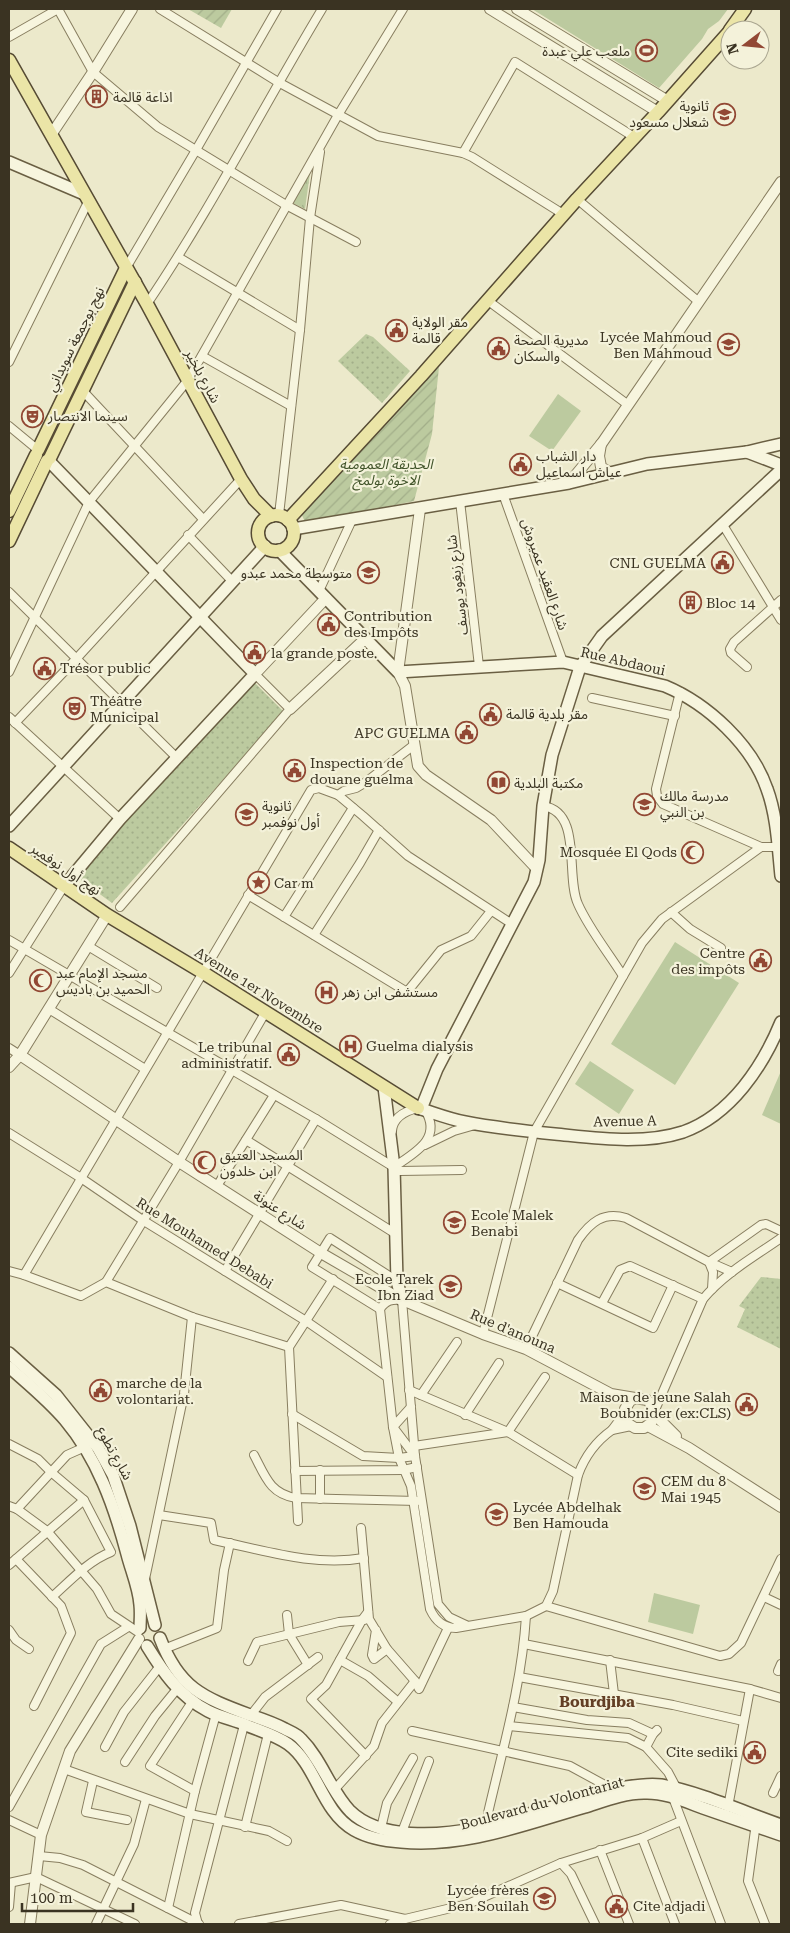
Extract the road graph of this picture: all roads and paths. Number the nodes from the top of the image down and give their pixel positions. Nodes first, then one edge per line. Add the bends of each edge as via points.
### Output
1 (58, 9) edge
2 (132, 9) edge
3 (160, 9) edge
4 (277, 9) edge
5 (322, 9) edge
6 (403, 9) edge
7 (490, 9) edge
8 (518, 9) edge
9 (745, 9) edge
10 (737, 20) edge
11 (9, 37) edge
12 (720, 41) edge
13 (9, 60) edge
14 (247, 61) junction
15 (93, 72) junction
16 (278, 82) junction
17 (668, 101) junction
18 (658, 112) junction
19 (338, 115) junction
20 (51, 135) junction
21 (634, 138) junction
22 (320, 148) junction
23 (196, 150) junction
24 (463, 153) junction
25 (9, 162) edge
26 (229, 170) junction
27 (781, 183) edge
28 (86, 198) junction
29 (576, 198) junction
30 (286, 205) junction
31 (563, 214) junction
32 (310, 218) junction
33 (356, 242) dead end
34 (178, 257) junction
35 (126, 268) junction
36 (134, 282) junction
37 (114, 293) junction
38 (238, 293) junction
39 (487, 300) junction
40 (125, 302) junction
41 (698, 302) junction
42 (148, 304) junction
43 (300, 330) junction
44 (202, 356) junction
45 (9, 362) edge
46 (188, 380) junction
47 (82, 390) junction
48 (627, 404) junction
49 (291, 406) junction
50 (9, 426) edge
51 (602, 443) junction
52 (134, 445) junction
53 (778, 445) edge
54 (747, 452) junction
55 (44, 457) junction
56 (776, 464) edge
57 (781, 470) edge
58 (612, 474) junction
59 (241, 479) junction
60 (769, 480) junction
61 (569, 482) junction
62 (504, 494) junction
63 (254, 499) junction
64 (460, 501) junction
65 (89, 502) junction
66 (420, 509) junction
67 (9, 511) edge
68 (203, 519) junction
69 (283, 520) junction
70 (352, 520) junction
71 (260, 524) junction
72 (723, 525) junction
73 (188, 535) junction
74 (9, 541) edge
75 (264, 546) junction
76 (279, 550) junction
77 (155, 571) junction
78 (232, 581) junction
79 (9, 592) edge
80 (322, 595) junction
81 (781, 600) edge
82 (774, 608) junction
83 (200, 616) junction
84 (34, 618) junction
85 (781, 620) edge
86 (365, 639) junction
87 (77, 658) junction
88 (563, 662) junction
89 (479, 666) junction
90 (580, 667) junction
91 (747, 667) dead end
92 (9, 672) edge
93 (398, 672) junction
94 (255, 674) junction
95 (680, 692) junction
96 (592, 698) dead end
97 (120, 703) junction
98 (290, 709) junction
99 (675, 716) junction
100 (12, 720) edge
101 (414, 745) junction
102 (177, 758) junction
103 (62, 767) junction
104 (338, 795) junction
105 (542, 806) junction
106 (353, 808) junction
107 (120, 819) junction
108 (9, 826) edge
109 (379, 830) junction
110 (761, 847) junction
111 (780, 847) edge
112 (9, 848) edge
113 (537, 869) junction
114 (781, 876) edge
115 (64, 886) junction
116 (248, 895) junction
117 (120, 907) dead end
118 (491, 910) junction
119 (671, 912) junction
120 (107, 915) junction
121 (284, 916) junction
122 (512, 924) junction
123 (314, 935) junction
124 (9, 940) edge
125 (88, 946) junction
126 (721, 948) dead end
127 (25, 950) junction
128 (202, 972) junction
129 (9, 973) edge
130 (70, 976) junction
131 (623, 976) junction
132 (157, 988) dead end
133 (49, 1009) junction
134 (265, 1012) junction
135 (781, 1022) edge
136 (167, 1032) junction
137 (9, 1048) edge
138 (20, 1055) junction
139 (9, 1067) edge
140 (145, 1069) junction
141 (233, 1071) junction
142 (384, 1087) junction
143 (274, 1095) junction
144 (421, 1109) junction
145 (316, 1119) junction
146 (115, 1120) junction
147 (480, 1124) junction
148 (534, 1132) junction
149 (9, 1133) edge
150 (391, 1138) junction
151 (246, 1140) junction
152 (423, 1146) junction
153 (180, 1162) junction
154 (288, 1166) junction
155 (394, 1167) junction
156 (462, 1170) dead end
157 (81, 1178) junction
158 (217, 1186) junction
159 (260, 1213) junction
160 (144, 1221) junction
161 (781, 1231) edge
162 (396, 1234) junction
163 (781, 1238) edge
164 (321, 1253) junction
165 (709, 1262) junction
166 (9, 1271) edge
167 (225, 1271) junction
168 (732, 1272) junction
169 (24, 1275) junction
170 (333, 1279) junction
171 (397, 1281) junction
172 (106, 1282) junction
173 (557, 1283) junction
174 (673, 1285) junction
175 (712, 1289) junction
176 (703, 1299) junction
177 (402, 1300) junction
178 (602, 1304) junction
179 (380, 1310) junction
180 (192, 1317) junction
181 (306, 1321) junction
182 (483, 1334) junction
183 (457, 1342) dead end
184 (289, 1347) junction
185 (526, 1349) junction
186 (9, 1353) edge
187 (499, 1363) dead end
188 (9, 1367) edge
189 (386, 1377) junction
190 (545, 1377) dead end
191 (409, 1390) junction
192 (611, 1394) junction
193 (421, 1395) junction
194 (634, 1399) junction
195 (411, 1407) junction
196 (653, 1409) junction
197 (624, 1411) junction
198 (292, 1414) junction
199 (466, 1415) junction
200 (631, 1426) junction
201 (648, 1426) junction
202 (393, 1427) junction
203 (612, 1430) junction
204 (508, 1432) junction
205 (9, 1444) edge
206 (414, 1446) junction
207 (84, 1447) junction
208 (689, 1448) junction
209 (254, 1455) dead end
210 (415, 1456) junction
211 (399, 1458) junction
212 (417, 1467) junction
213 (320, 1470) junction
214 (403, 1470) junction
215 (295, 1471) junction
216 (51, 1472) junction
217 (578, 1475) junction
218 (296, 1498) junction
219 (320, 1499) junction
220 (84, 1500) junction
221 (418, 1501) junction
222 (9, 1506) edge
223 (781, 1508) edge
224 (17, 1509) junction
225 (159, 1515) junction
226 (298, 1521) dead end
227 (361, 1528) dead end
228 (47, 1532) junction
229 (230, 1543) junction
230 (364, 1558) junction
231 (16, 1559) junction
232 (781, 1559) edge
233 (9, 1565) edge
234 (82, 1570) junction
235 (144, 1581) junction
236 (52, 1596) junction
237 (764, 1597) junction
238 (781, 1605) edge
239 (546, 1606) junction
240 (287, 1615) dead end
241 (526, 1616) junction
242 (366, 1617) junction
243 (155, 1625) junction
244 (466, 1625) junction
245 (448, 1628) junction
246 (9, 1630) edge
247 (376, 1630) junction
248 (138, 1634) junction
249 (289, 1634) junction
250 (160, 1638) junction
251 (16, 1640) junction
252 (524, 1644) junction
253 (9, 1646) edge
254 (29, 1649) dead end
255 (164, 1649) junction
256 (387, 1649) junction
257 (318, 1657) dead end
258 (340, 1660) junction
259 (610, 1660) junction
260 (248, 1661) dead end
261 (308, 1665) junction
262 (160, 1666) junction
263 (520, 1677) junction
264 (415, 1681) junction
265 (177, 1689) junction
266 (750, 1689) junction
267 (614, 1694) junction
268 (781, 1698) edge
269 (192, 1702) junction
270 (398, 1702) junction
271 (34, 1706) dead end
272 (513, 1707) junction
273 (216, 1714) junction
274 (248, 1720) junction
275 (743, 1721) junction
276 (508, 1726) junction
277 (412, 1731) dead end
278 (268, 1734) junction
279 (105, 1747) dead end
280 (646, 1747) junction
281 (502, 1751) junction
282 (366, 1756) junction
283 (413, 1758) dead end
284 (429, 1761) dead end
285 (125, 1762) dead end
286 (64, 1770) junction
287 (781, 1776) edge
288 (93, 1781) junction
289 (335, 1789) junction
290 (614, 1790) junction
291 (195, 1791) junction
292 (674, 1792) junction
293 (773, 1793) dead end
294 (146, 1799) junction
295 (728, 1806) junction
296 (9, 1807) edge
297 (190, 1814) junction
298 (9, 1820) edge
299 (127, 1820) dead end
300 (219, 1821) junction
301 (682, 1821) junction
302 (756, 1821) junction
303 (781, 1825) edge
304 (245, 1827) junction
305 (381, 1828) junction
306 (493, 1829) junction
307 (402, 1832) junction
308 (781, 1834) edge
309 (41, 1835) junction
310 (642, 1838) junction
311 (287, 1841) dead end
312 (600, 1850) junction
313 (39, 1856) junction
314 (561, 1863) junction
315 (36, 1877) junction
316 (116, 1882) junction
317 (10, 1883) edge
318 (9, 1907) edge
319 (104, 1908) junction
320 (168, 1908) junction
321 (405, 1919) junction
322 (30, 1924) edge
323 (96, 1924) edge
324 (135, 1924) edge
325 (199, 1924) edge
326 (239, 1924) edge
327 (390, 1924) edge
328 (595, 1924) edge
329 (629, 1924) edge
330 (675, 1924) edge
331 (721, 1924) edge
332 (765, 1924) edge

1 - 11 street
1 - 15 street
2 - 15 street
3 - 14 street
4 - 14 street
5 - 16 street
6 - 19 street
7 - 18 street
8 - 17 street
9 - 10 main road
12 - 17 main road
13 - 20 main road, شارع بلخير
14 - 16 street
14 - 23 street
15 - 20 street
15 - 23 street via 158,127
16 - 19 street
16 - 26 street
17 - 18 main road
18 - 21 main road
19 - 22 street
19 - 24 street via 378,136
20 - 28 main road, شارع بلخير
21 - 24 street via 515,62
21 - 29 main road
22 - 30 street
22 - 32 street
23 - 26 street
23 - 35 street
24 - 31 street
25 - 28 main road
26 - 30 street
26 - 34 street
27 - 41 street
28 - 35 main road, شارع بلخير
28 - 45 street
29 - 31 main road
29 - 41 street
30 - 32 street
30 - 38 street
31 - 39 main road
32 - 33 street
32 - 43 street
34 - 38 street
34 - 42 street
35 - 36 main road, شارع بلخير
35 - 37 main road, نهج بوجمعة سويداني
36 - 40 main road, نهج بوجمعة سويداني
36 - 42 main road, شارع بلخير
37 - 40 main road via 120,291
37 - 55 main road, نهج بوجمعة سويداني
38 - 43 street
38 - 44 street
39 - 48 street
39 - 69 main road via 421,376
40 - 42 main road
40 - 47 main road, نهج بوجمعة سويداني
41 - 48 street
42 - 46 main road, شارع بلخير
43 - 49 street
44 - 46 street
44 - 49 street
46 - 52 street
46 - 59 main road, شارع بلخير
47 - 52 street
47 - 55 main road, نهج بوجمعة سويداني
48 - 51 street
49 - 69 street
50 - 55 street
51 - 58 street via 601,467
51 - 61 street
52 - 65 street
52 - 68 street
53 - 54 main road
53 - 56 main road
54 - 56 main road
54 - 58 main road via 647,464
55 - 65 main road
55 - 67 main road, نهج بوجمعة سويداني
55 - 74 main road, نهج بوجمعة سويداني
56 - 60 main road
57 - 60 main road
58 - 61 main road
59 - 63 main road, شارع بلخير
59 - 68 street
60 - 72 main road
61 - 62 main road
62 - 64 main road
62 - 88 street, شارع العقيد عميروش
63 - 69 main road, شارع بلخير
63 - 71 main road, شارع بلخير
64 - 66 main road
64 - 89 street, شارع زيغود يوسف
65 - 77 main road
65 - 84 street
66 - 70 main road
66 - 93 street
68 - 73 street
69 - 70 main road
69 - 71 main road via 266,518
69 - 76 main road via 292,540
70 - 80 street
71 - 75 main road via 258,535
72 - 82 street
72 - 90 main road via 602,636
73 - 77 street
73 - 78 street
75 - 76 main road
75 - 78 main road
76 - 80 main road
77 - 83 main road
77 - 87 street
78 - 83 main road
79 - 84 street
80 - 86 main road
80 - 94 street
81 - 82 street
82 - 85 street
82 - 91 street via 730,648 731,654
83 - 94 main road
83 - 97 main road
84 - 87 street
84 - 92 street
86 - 93 main road
86 - 98 street
87 - 97 street
87 - 100 street
88 - 89 main road, Rue Abdaoui
88 - 90 main road, Rue Abdaoui
89 - 93 main road, Rue Abdaoui
90 - 95 main road, Rue Abdaoui
90 - 105 main road via 552,755
93 - 101 street via 405,686
94 - 98 street
94 - 102 main road
95 - 99 street
95 - 111 main road, Rue Abdaoui via 722,724 759,770 772,808
96 - 99 street
97 - 102 street
97 - 103 main road
98 - 117 street
99 - 110 street via 656,789 657,796 663,804
100 - 103 street
101 - 104 street via 356,788
101 - 113 street via 418,766 426,775 491,820
102 - 107 main road
103 - 107 street
103 - 108 main road
104 - 106 street
104 - 116 street via 319,788 311,790
105 - 113 main road
105 - 131 street via 552,808 564,821 577,903
106 - 109 street
106 - 121 street
107 - 115 main road
109 - 118 street via 408,856
109 - 123 street
110 - 111 street
110 - 119 street
111 - 114 main road
112 - 115 main road, نهج أول نوفمبر
113 - 122 main road via 534,882
115 - 120 main road, نهج أول نوفمبر
115 - 127 street
116 - 121 street
116 - 128 street
118 - 122 street
118 - 123 street via 471,936 442,950 407,992
119 - 126 street via 690,929
119 - 131 street via 653,928
120 - 125 street
120 - 128 main road, Avenue 1er Novembre
121 - 123 street
122 - 144 main road
124 - 127 street
125 - 130 street
125 - 132 street
127 - 129 street
127 - 130 street
128 - 134 main road, Avenue 1er Novembre
128 - 136 street
130 - 133 street
130 - 136 street
131 - 148 street
133 - 138 street
133 - 140 street
134 - 141 street
134 - 142 main road, Avenue 1er Novembre
135 - 148 main road, Avenue A via 764,1058 736,1094 718,1112 683,1132 626,1139
136 - 140 street
136 - 141 street
137 - 138 street
138 - 139 street
138 - 146 street, شارع عنونة
140 - 146 street
141 - 143 street
141 - 153 street
142 - 144 main road, Avenue 1er Novembre
142 - 150 main road
143 - 145 street
143 - 151 street
144 - 147 main road, Avenue A
144 - 150 street via 399,1116 394,1122
144 - 152 street via 431,1127
145 - 154 street
145 - 155 street
146 - 153 street, شارع عنونة
146 - 157 street
147 - 148 main road, Avenue A
147 - 152 street via 454,1131
148 - 182 street
149 - 157 street, Rue Mouhamed Debabi
150 - 155 main road
151 - 154 street
151 - 158 street
152 - 155 street
153 - 158 street, شارع عنونة
153 - 160 street
154 - 159 street
154 - 162 street
155 - 156 street via 406,1172
155 - 162 main road
157 - 160 street, Rue Mouhamed Debabi
157 - 169 street
158 - 159 street, شارع عنونة
159 - 164 street, شارع عنونة
159 - 167 street
160 - 167 street, Rue Mouhamed Debabi
160 - 172 street
161 - 165 street via 760,1224
162 - 171 main road
163 - 168 street
164 - 170 street via 312,1267
164 - 171 street via 330,1238
164 - 177 street, شارع عنونة
165 - 168 street
165 - 173 street via 626,1218 611,1215 597,1219 584,1233
165 - 175 street via 713,1272
166 - 169 street
167 - 181 street, Rue Mouhamed Debabi
168 - 175 street
169 - 172 street via 81,1296
170 - 179 street
170 - 181 street
171 - 177 main road
172 - 180 street
173 - 178 street
173 - 185 street
174 - 176 street
174 - 178 street via 625,1266 616,1274
174 - 178 street via 653,1328
175 - 176 street
176 - 196 street
177 - 179 street via 388,1301
177 - 182 street, Rue d'anouna
177 - 191 street
179 - 189 street
180 - 184 street
180 - 225 street via 184,1394
181 - 184 street
181 - 189 street, Rue Mouhamed Debabi
182 - 185 street, Rue d'anouna
183 - 193 street
184 - 198 street
185 - 192 street, Rue d'anouna
186 - 235 main road, شارع تطوع via 56,1395 98,1448 113,1475
187 - 199 street
188 - 207 main road via 49,1403
189 - 202 street
190 - 204 street
191 - 193 street
191 - 195 street
192 - 194 street
192 - 197 street
193 - 199 street
194 - 196 street via 643,1398
194 - 197 street
195 - 202 street
195 - 206 street
196 - 201 street via 654,1419
196 - 208 street via 662,1424
197 - 200 street
197 - 203 street
198 - 211 street via 363,1456
198 - 215 street
199 - 204 street
200 - 201 street via 639,1429
200 - 203 street
201 - 208 street
202 - 210 street
202 - 211 street
203 - 217 street via 592,1447
204 - 206 street
204 - 217 street
205 - 216 street via 38,1459
206 - 210 street
207 - 216 street via 67,1455
207 - 248 main road via 118,1519 140,1605
208 - 223 street
209 - 218 street via 276,1491
210 - 211 street
210 - 212 street
211 - 214 street
212 - 214 street
212 - 221 street
213 - 214 street
213 - 215 street
213 - 219 street
214 - 221 street
215 - 218 street
216 - 220 street
216 - 224 street
217 - 239 street via 553,1592
218 - 219 street
218 - 226 street
219 - 221 street
220 - 228 street
220 - 234 street via 111,1552
221 - 244 street via 438,1604 449,1617
221 - 245 street via 430,1609 436,1620
222 - 224 street
224 - 228 street
225 - 229 street via 211,1523 214,1540
225 - 235 street
227 - 230 street
228 - 231 street
228 - 234 street
229 - 230 street via 298,1558 344,1561
229 - 255 street via 217,1628
230 - 242 street
231 - 233 street
231 - 236 street
232 - 237 street
234 - 236 street
234 - 248 street via 97,1588 111,1614
235 - 243 main road, شارع تطوع
236 - 271 street via 61,1606 70,1633
237 - 238 street
237 - 239 street via 741,1643 729,1654 720,1656
239 - 241 street
240 - 249 street
241 - 244 street
241 - 252 street
242 - 247 street
242 - 249 street
242 - 258 street
243 - 248 main road via 145,1624
243 - 250 main road, شارع تطوع via 160,1630
244 - 245 street
245 - 264 street via 419,1689
246 - 251 street
247 - 256 street
247 - 256 street via 374,1659
248 - 250 main road via 156,1643
248 - 262 main road, Boulevard du Volontariat
248 - 286 street via 70,1751
248 - 296 street via 102,1644
249 - 260 street via 257,1642
249 - 261 street
250 - 255 main road, Boulevard du Volontariat
251 - 253 street
251 - 254 street
252 - 259 street
252 - 263 street
255 - 274 main road, Boulevard du Volontariat via 179,1675 194,1690
256 - 264 street
257 - 261 street
258 - 270 street via 368,1676
258 - 282 street via 326,1685 311,1700
259 - 266 street
259 - 267 street
261 - 274 street via 265,1697
262 - 265 main road, Boulevard du Volontariat
262 - 279 street via 124,1712
263 - 267 street
263 - 272 street
264 - 270 street
265 - 269 main road, Boulevard du Volontariat
265 - 285 street
266 - 268 street
266 - 275 street
267 - 275 street
269 - 273 main road, Boulevard du Volontariat
269 - 291 street via 150,1766
270 - 282 street via 382,1723 374,1746
272 - 276 street
272 - 280 street via 587,1720 629,1723 655,1732
273 - 274 main road, Boulevard du Volontariat
273 - 291 street
274 - 278 main road, Boulevard du Volontariat
274 - 289 main road, Boulevard du Volontariat via 278,1725 300,1737
274 - 300 street
275 - 295 street
276 - 280 street via 628,1738
276 - 281 street
277 - 281 street
278 - 304 street
278 - 306 main road, Boulevard du Volontariat via 289,1744 300,1756 332,1808 354,1830 387,1841 444,1843
280 - 292 street via 668,1772
281 - 290 street via 570,1766
281 - 306 street via 488,1813
282 - 289 street
283 - 305 street via 387,1803
284 - 307 street
286 - 288 street
286 - 309 street
287 - 293 street
288 - 294 street
288 - 299 street via 86,1812
289 - 305 main road, Boulevard du Volontariat via 360,1820
290 - 292 main road, Boulevard du Volontariat via 643,1784 660,1785
290 - 306 main road, Boulevard du Volontariat
291 - 297 street
292 - 295 main road, Boulevard du Volontariat
292 - 301 street
292 - 302 main road, Boulevard du Volontariat
292 - 306 main road, Boulevard du Volontariat via 629,1795
294 - 297 street
294 - 316 street via 134,1844
295 - 302 main road, Boulevard du Volontariat
297 - 300 street
297 - 320 street
298 - 309 street
300 - 304 street
300 - 325 street via 195,1913
301 - 310 street
301 - 331 street
302 - 303 main road, Boulevard du Volontariat
302 - 308 main road, Boulevard du Volontariat
302 - 332 street via 748,1881
304 - 311 street via 269,1831
305 - 307 main road, Boulevard du Volontariat
306 - 307 main road, Boulevard du Volontariat via 425,1834
309 - 313 street
310 - 312 street
310 - 330 street
312 - 314 street
312 - 329 street
313 - 315 street
313 - 316 street via 83,1865
314 - 321 street via 468,1904
314 - 328 street via 571,1874
315 - 317 street
315 - 319 street
315 - 322 street
316 - 319 street
316 - 320 street
317 - 318 street
319 - 323 street
319 - 324 street
320 - 325 street
321 - 326 street via 341,1905
321 - 327 street

